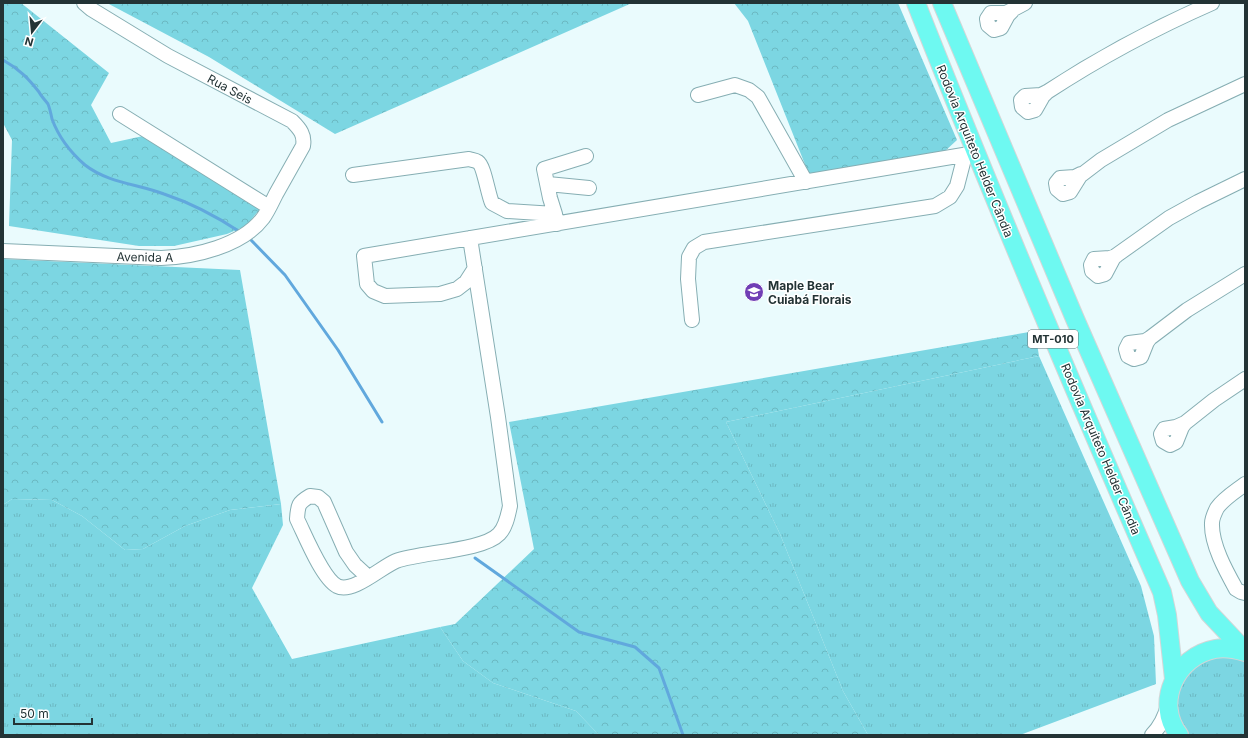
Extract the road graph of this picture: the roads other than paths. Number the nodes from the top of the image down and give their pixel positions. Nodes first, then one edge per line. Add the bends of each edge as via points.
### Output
1 (84, 3) edge
2 (916, 3) edge
3 (942, 3) edge
4 (1025, 3) edge
5 (1212, 3) edge
6 (1012, 10) dead end
7 (1245, 84) edge
8 (1047, 92) dead end
9 (698, 95) dead end
10 (120, 114) dead end
11 (970, 154) junction
12 (586, 156) dead end
13 (1081, 174) dead end
14 (353, 175) dead end
15 (1245, 179) edge
16 (806, 182) junction
17 (548, 184) junction
18 (589, 188) dead end
19 (269, 207) junction
20 (556, 219) junction
21 (470, 238) junction
22 (3, 251) edge
23 (1116, 256) dead end
24 (475, 268) junction
25 (1245, 274) edge
26 (692, 320) dead end
27 (1150, 338) dead end
28 (1245, 379) edge
29 (1185, 423) dead end
30 (1245, 484) edge
31 (368, 577) junction
32 (1245, 593) edge
33 (1245, 651) edge
34 (1174, 679) junction
35 (1168, 705) junction
36 (1152, 735) edge
37 (1179, 735) edge

1 - 19 street, Rua Seis via 168,56 299,128 303,135 303,146
2 - 11 main road, Rodovia Arquiteto Helder Cândia / MT-010
3 - 33 main road, MT-010 via 1075,319 1190,581 1210,613
4 - 6 street
5 - 8 street via 1111,52
7 - 13 street via 1202,103 1134,139
9 - 16 street via 735,85 749,90 758,97
10 - 19 street
11 - 16 street
11 - 26 street via 950,197 935,206 704,242 694,248 689,257 688,279
11 - 34 main road, Rodovia Arquiteto Helder Cândia / MT-010 via 1052,336 1162,592
12 - 17 street via 544,169
14 - 20 street via 469,159 479,162 483,169 492,203 507,211
15 - 23 street via 1169,218
16 - 20 street
17 - 18 street
17 - 20 street
19 - 22 street, Avenida A via 264,218 241,236 211,250 178,257
20 - 21 street
21 - 24 street
21 - 24 street via 364,256 367,284 373,291 384,296 440,294 457,289 466,282
24 - 31 street via 510,506 507,520 499,534 489,540 472,546 396,561
25 - 27 street via 1187,310
28 - 29 street
30 - 32 street via 1222,502 1212,522 1215,542 1222,560 1236,589
31 - 31 street via 347,588 337,586 326,577 297,518 300,502 310,496 318,497 324,502 346,552
33 - 34 main road via 1225,648 1204,652 1186,663
34 - 35 main road, MT-010
35 - 36 street via 1164,719
35 - 37 main road, MT-010 via 1172,724

